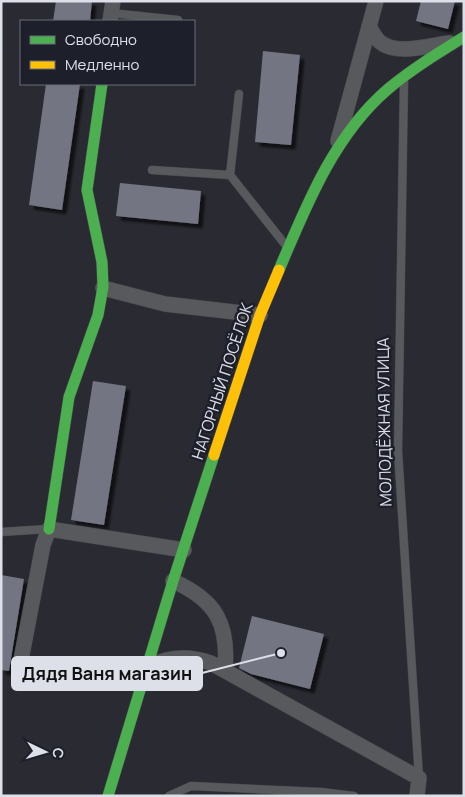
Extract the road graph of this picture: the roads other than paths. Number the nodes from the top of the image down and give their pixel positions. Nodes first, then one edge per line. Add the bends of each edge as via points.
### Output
1 (376, 1) edge
2 (111, 12) edge
3 (178, 20) dead end
4 (370, 26) junction
5 (459, 40) edge
6 (404, 77) junction
7 (102, 85) edge
8 (239, 94) dead end
9 (335, 150) junction
10 (152, 170) dead end
11 (230, 176) junction
12 (288, 248) junction
13 (103, 288) junction
14 (260, 315) junction
15 (50, 529) junction
16 (1, 532) edge
17 (184, 550) junction
18 (173, 581) junction
19 (21, 660) dead end
20 (149, 666) junction
21 (225, 670) junction
22 (419, 778) junction
23 (321, 794) edge
24 (108, 795) edge
25 (169, 796) edge
26 (354, 796) edge
27 (417, 796) edge

1 - 4 street
2 - 3 lane
4 - 5 street via 376,39 389,47
4 - 9 street
5 - 6 street, НАГОРНЫЙ ПОСЁЛОК
6 - 9 street, НАГОРНЫЙ ПОСЁЛОК via 372,104
6 - 22 lane, МОЛОДЁЖНАЯ УЛИЦА via 398,452
7 - 13 street via 87,190 103,257
8 - 11 lane
9 - 12 street, НАГОРНЫЙ ПОСЁЛОК
10 - 11 lane
11 - 12 lane
12 - 14 street, НАГОРНЫЙ ПОСЁЛОК
13 - 14 street via 165,304
13 - 15 street via 98,313 69,397
14 - 17 street, НАГОРНЫЙ ПОСЁЛОК
15 - 16 lane
15 - 17 street
15 - 19 street via 43,545
17 - 18 street, НАГОРНЫЙ ПОСЁЛОК
18 - 20 street, НАГОРНЫЙ ПОСЁЛОК
18 - 21 street via 193,591 218,618 226,640
20 - 21 street via 168,658 188,658
20 - 24 street, НАГОРНЫЙ ПОСЁЛОК
21 - 22 street
22 - 27 street, МОЛОДЁЖНАЯ УЛИЦА
23 - 25 lane via 191,786
23 - 26 lane

